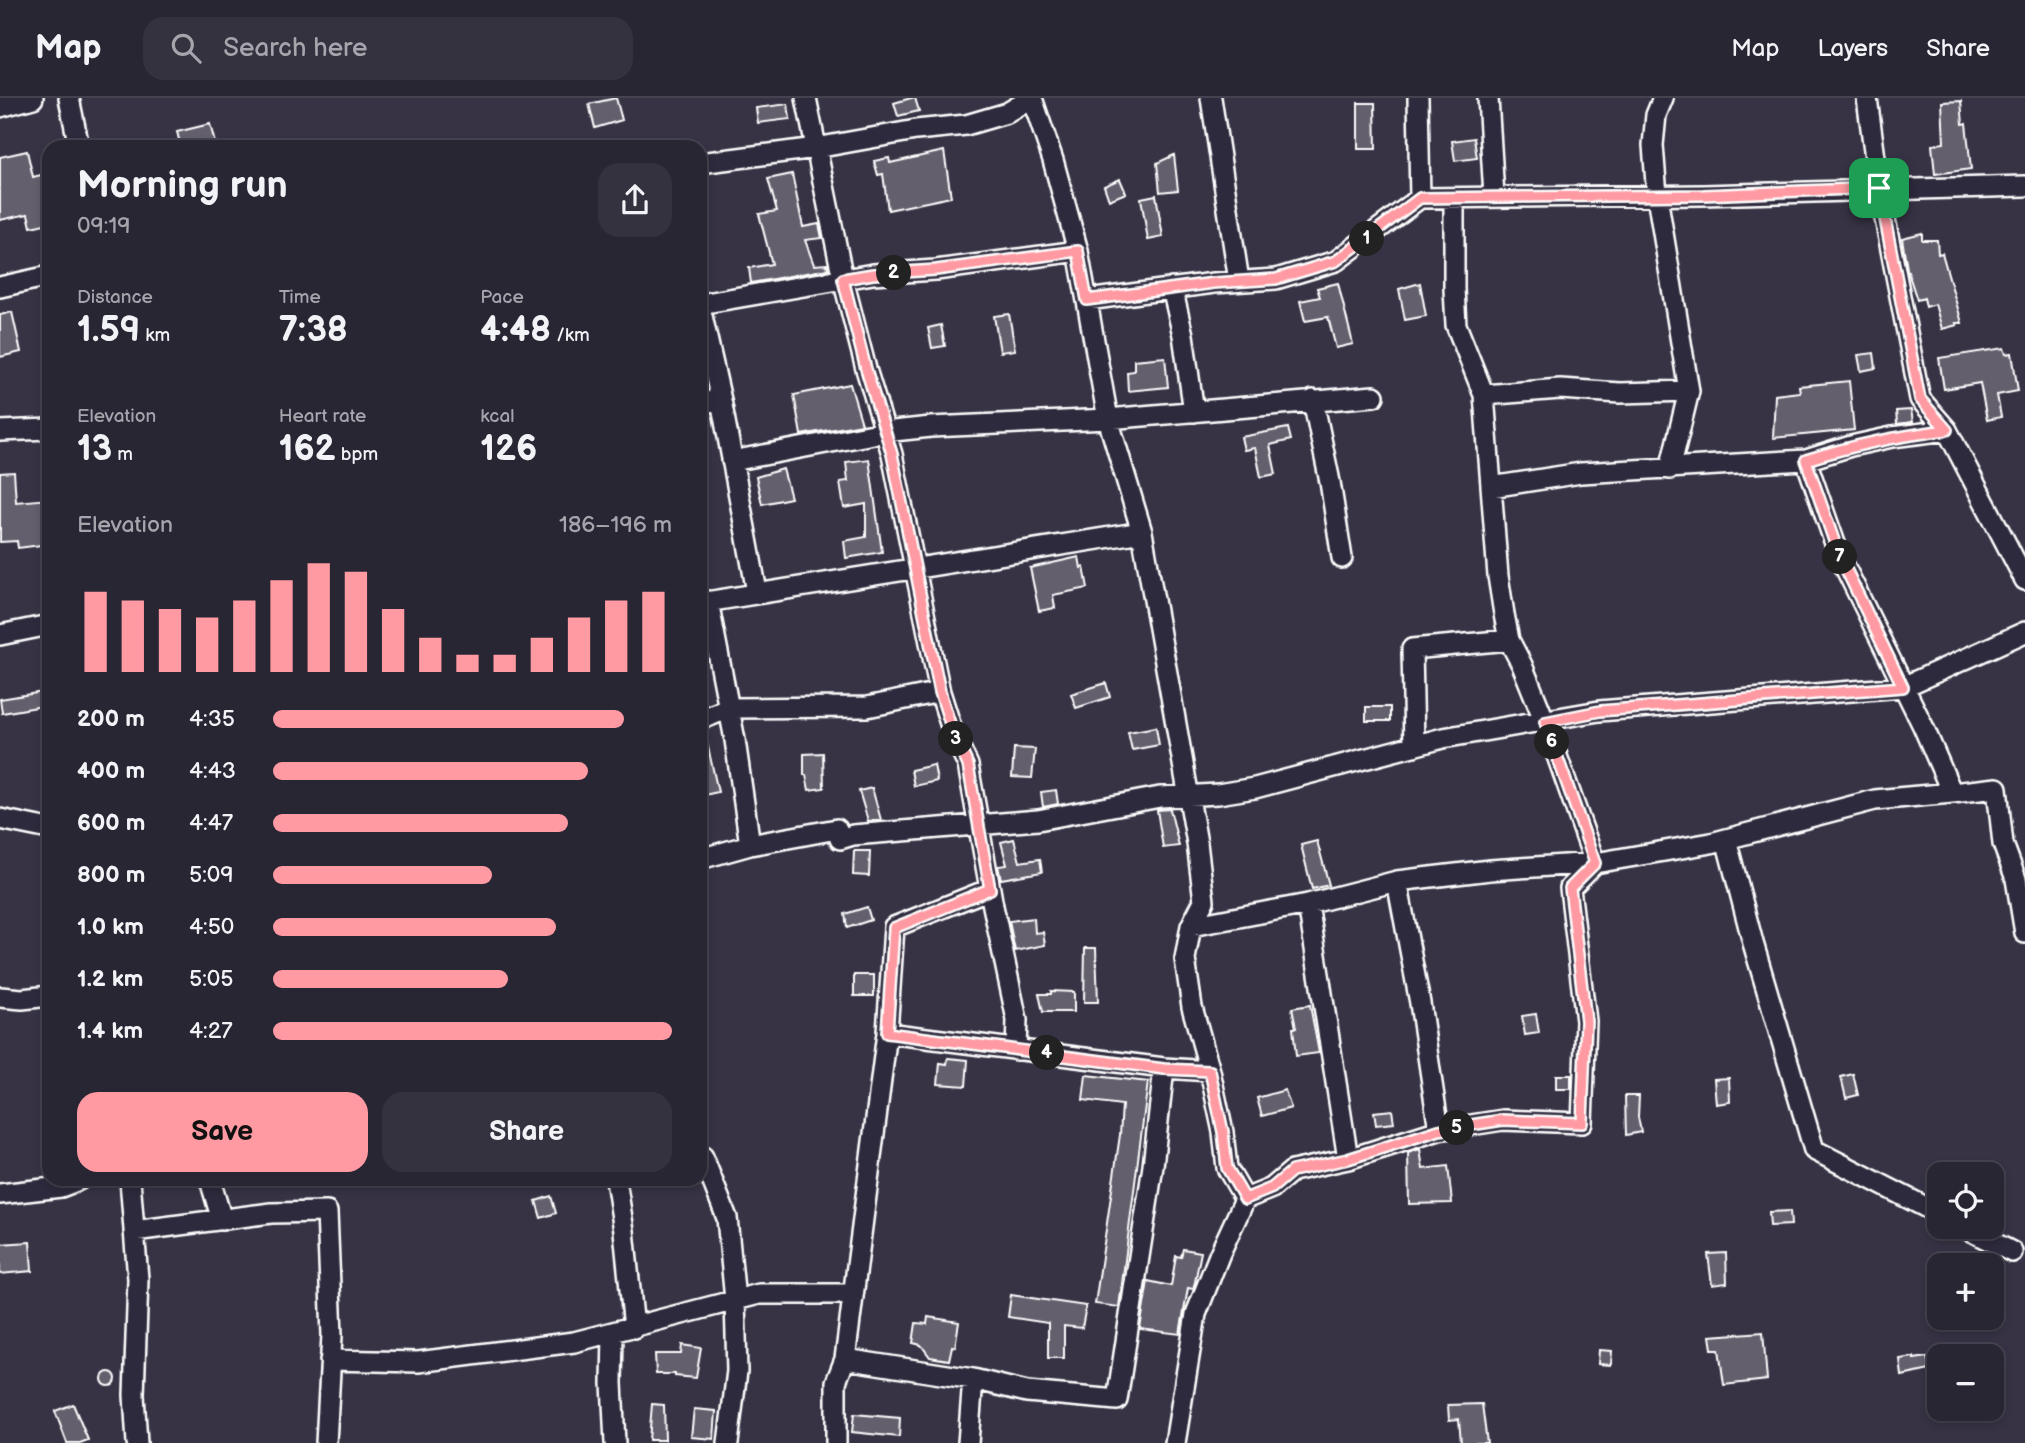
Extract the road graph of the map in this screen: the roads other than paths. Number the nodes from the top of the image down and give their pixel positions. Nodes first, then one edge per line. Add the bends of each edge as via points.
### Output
1 (33, 98) edge
2 (69, 98) edge
3 (806, 98) edge
4 (1032, 98) edge
5 (1211, 98) edge
6 (1418, 98) edge
7 (1488, 98) edge
8 (1662, 98) edge
9 (1867, 98) edge
10 (0, 107) edge
11 (78, 140) edge
12 (816, 148) junction
13 (707, 162) edge
14 (2025, 186) edge
15 (1879, 188) junction
16 (1494, 196) junction
17 (1657, 196) junction
18 (1420, 198) junction
19 (1454, 198) junction
20 (1078, 251) junction
21 (42, 278) edge
22 (843, 279) junction
23 (1239, 281) junction
24 (0, 287) edge
25 (1172, 288) junction
26 (1087, 300) junction
27 (707, 304) edge
28 (707, 337) edge
29 (1689, 391) junction
30 (1484, 395) junction
31 (1374, 396) dead end
32 (721, 400) junction
33 (1313, 400) junction
34 (707, 402) edge
35 (1194, 412) junction
36 (1108, 419) junction
37 (42, 429) edge
38 (1947, 430) junction
39 (0, 431) edge
40 (884, 432) junction
41 (1806, 460) junction
42 (732, 461) junction
43 (1670, 469) junction
44 (1491, 487) junction
45 (1142, 532) junction
46 (1342, 558) dead end
47 (914, 566) junction
48 (2025, 580) edge
49 (757, 592) junction
50 (707, 601) edge
51 (707, 615) edge
52 (42, 626) edge
53 (2025, 632) edge
54 (0, 635) edge
55 (1509, 640) junction
56 (1903, 687) junction
57 (940, 692) junction
58 (729, 708) junction
59 (707, 717) edge
60 (1545, 722) junction
61 (1414, 746) junction
62 (1952, 793) junction
63 (1188, 794) junction
64 (0, 819) edge
65 (979, 824) junction
66 (42, 828) edge
67 (1726, 839) junction
68 (750, 845) junction
69 (707, 857) edge
70 (1595, 863) junction
71 (1397, 881) junction
72 (990, 889) junction
73 (1308, 904) junction
74 (1191, 926) junction
75 (2025, 933) edge
76 (0, 997) edge
77 (42, 997) edge
78 (887, 1033) junction
79 (1016, 1050) junction
80 (1164, 1069) junction
81 (1210, 1071) junction
82 (1439, 1130) junction
83 (1348, 1159) junction
84 (707, 1167) edge
85 (64, 1186) edge
86 (130, 1186) edge
87 (212, 1186) edge
88 (617, 1186) edge
89 (0, 1194) edge
90 (1245, 1199) junction
91 (1927, 1208) edge
92 (222, 1220) junction
93 (134, 1231) junction
94 (1987, 1239) edge
95 (2012, 1252) dead end
96 (852, 1294) junction
97 (735, 1300) junction
98 (634, 1328) junction
99 (613, 1334) junction
100 (845, 1359) junction
101 (330, 1360) junction
102 (973, 1379) junction
103 (137, 1443) edge
104 (326, 1443) edge
105 (615, 1443) edge
106 (728, 1443) edge
107 (836, 1443) edge
108 (968, 1443) edge
109 (1175, 1443) edge

1 - 10 street
2 - 11 street
3 - 12 street
4 - 12 street via 1007,113 966,125
4 - 20 street
5 - 23 street
6 - 18 street
7 - 16 street
8 - 17 street via 1653,145
9 - 15 street
12 - 13 street
12 - 22 street
14 - 15 street
15 - 17 street
15 - 38 street via 1920,399
16 - 17 street
16 - 19 street
17 - 29 street
18 - 19 street
18 - 23 street via 1336,261 1276,279
19 - 30 street via 1457,325
20 - 22 street
20 - 26 street
21 - 24 street
22 - 27 street
22 - 40 street
23 - 25 street
25 - 26 street
25 - 35 street
26 - 36 street
28 - 32 street
29 - 30 street via 1560,389
29 - 43 street
30 - 44 street
31 - 33 street
32 - 34 street
32 - 42 street
33 - 35 street
33 - 46 street
35 - 36 street
36 - 40 street
36 - 45 street
37 - 39 street
38 - 41 street via 1892,437
38 - 48 street
40 - 42 street
40 - 47 street
41 - 43 street
41 - 56 street via 1839,555
42 - 49 street
43 - 44 street via 1581,473
44 - 55 street
45 - 47 street
45 - 63 street
47 - 49 street
47 - 57 street
49 - 50 street
51 - 58 street
52 - 54 street
53 - 56 street
55 - 60 street
55 - 61 street via 1412,649
56 - 60 street via 1600,711
56 - 62 street
57 - 58 street via 867,707
57 - 65 street via 968,765
58 - 59 street
58 - 68 street
60 - 61 street
60 - 70 street
61 - 63 street via 1255,788
62 - 67 street via 1875,800
62 - 75 street via 1997,788 2003,844 2016,879
63 - 65 street via 1038,820
63 - 74 street via 1204,901
64 - 66 street
65 - 68 street via 840,839 838,829
65 - 72 street
67 - 70 street
67 - 91 street via 1814,1150
68 - 69 street
70 - 71 street
70 - 82 street via 1570,888 1586,1021 1582,1123 1503,1120
71 - 73 street
71 - 82 street
72 - 78 street via 894,928
72 - 79 street via 1017,1020
73 - 74 street
73 - 83 street
74 - 81 street via 1185,960
76 - 77 street
78 - 79 street
78 - 96 street
79 - 80 street
80 - 81 street
80 - 102 street via 1117,1400 1027,1392
81 - 90 street via 1227,1168
82 - 83 street
83 - 90 street via 1292,1171 1272,1188
84 - 97 street via 727,1218
85 - 89 street
86 - 93 street
87 - 92 street
88 - 98 street
90 - 109 street via 1196,1314
92 - 93 street
92 - 101 street via 327,1212
93 - 103 street
94 - 95 street
96 - 97 street via 759,1294
96 - 100 street
97 - 98 street
97 - 106 street via 737,1371
98 - 99 street
99 - 101 street via 418,1362
99 - 105 street
100 - 102 street
100 - 107 street via 835,1382
101 - 104 street
102 - 108 street

